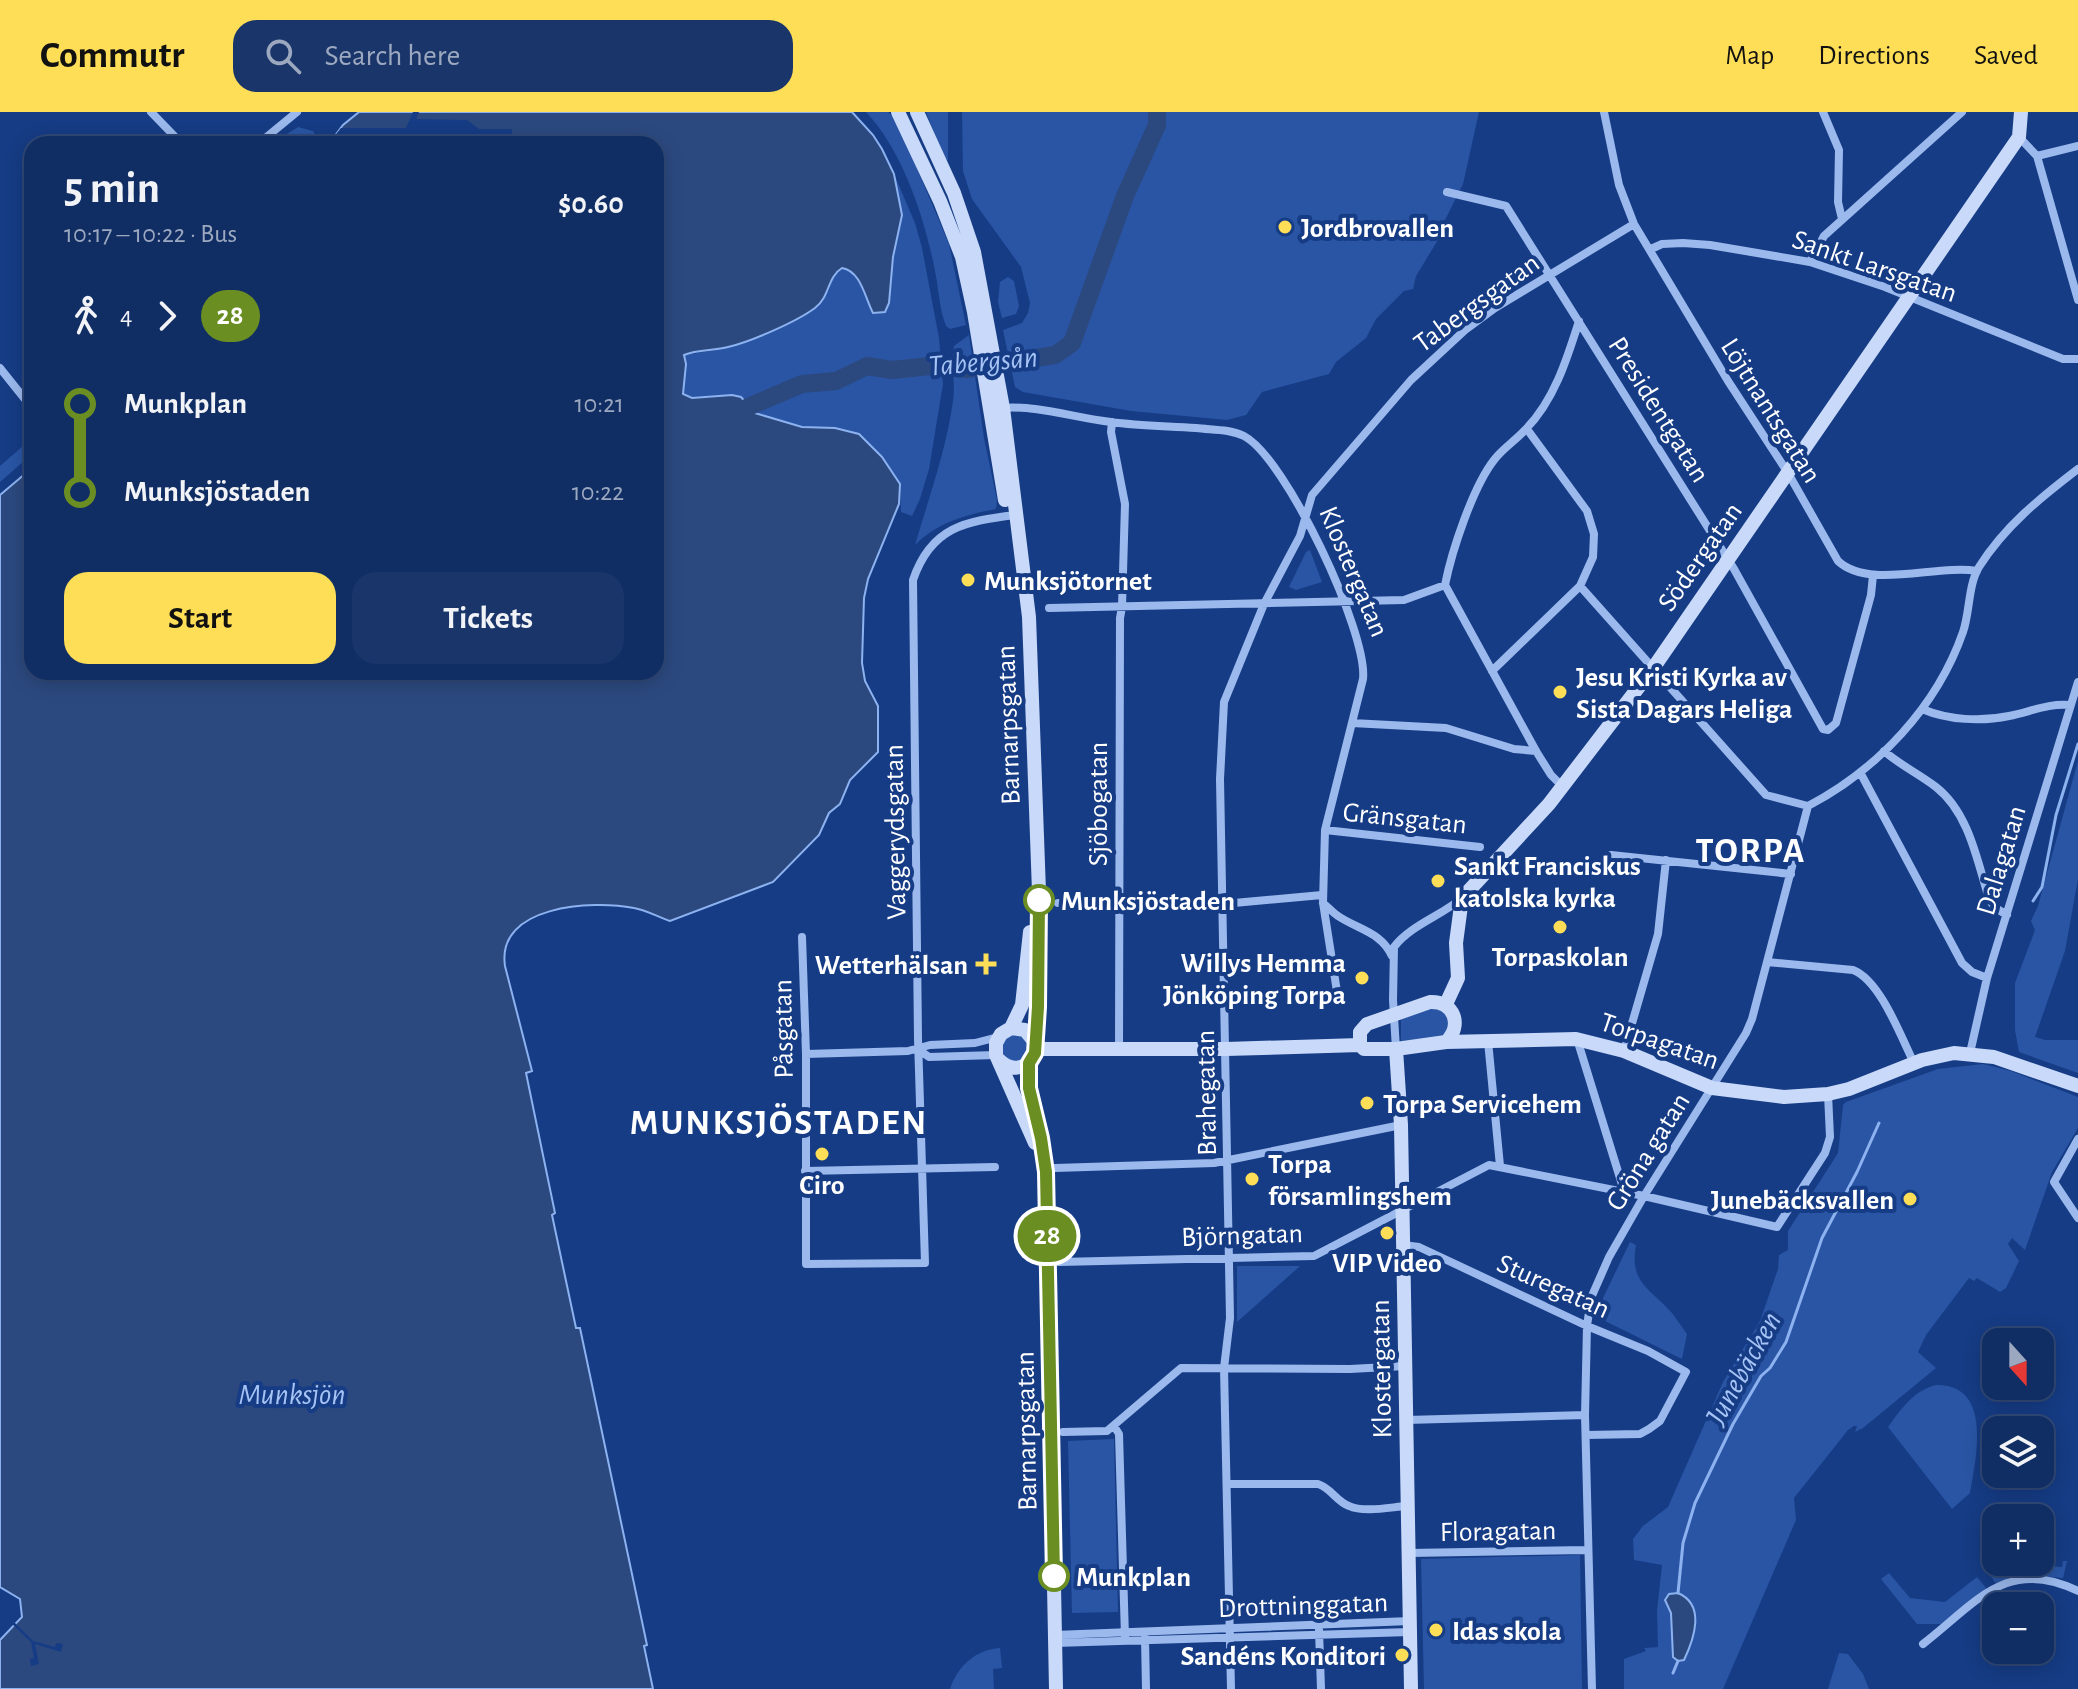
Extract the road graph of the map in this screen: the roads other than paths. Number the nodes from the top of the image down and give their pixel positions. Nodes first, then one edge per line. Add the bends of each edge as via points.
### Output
1 (151, 112) edge
2 (297, 112) edge
3 (898, 112) edge
4 (917, 112) edge
5 (1604, 112) edge
6 (1823, 112) edge
7 (1962, 112) edge
8 (2021, 112) edge
9 (174, 136) edge
10 (268, 136) edge
11 (2019, 137) junction
12 (2078, 146) edge
13 (2037, 156) junction
14 (1447, 192) dead end
15 (1842, 219) junction
16 (1634, 224) junction
17 (1651, 249) junction
18 (1810, 262) junction
19 (1550, 274) junction
20 (1909, 297) junction
21 (2078, 300) edge
22 (1579, 321) junction
23 (986, 348) junction
24 (2078, 359) edge
25 (0, 368) edge
26 (24, 398) edge
27 (996, 409) junction
28 (1112, 422) junction
29 (1527, 429) junction
30 (2078, 469) edge
31 (1788, 473) junction
32 (1305, 514) junction
33 (1012, 516) junction
34 (1728, 560) junction
35 (1977, 571) junction
36 (1873, 575) junction
37 (1445, 585) junction
38 (1580, 586) junction
39 (1343, 602) junction
40 (1264, 604) junction
41 (1122, 607) junction
42 (1049, 608) dead end
43 (1654, 667) junction
44 (1492, 671) junction
45 (2078, 682) edge
46 (2070, 705) junction
47 (1922, 709) junction
48 (1352, 723) junction
49 (1536, 751) junction
50 (1884, 751) junction
51 (1861, 774) junction
52 (1563, 787) junction
53 (1808, 806) junction
54 (1325, 830) junction
55 (1480, 847) dead end
56 (1611, 855) dead end
57 (1666, 860) junction
58 (1791, 874) junction
59 (1462, 898) junction
60 (1323, 899) junction
61 (1058, 903) dead end
62 (1120, 903) junction
63 (1223, 904) junction
64 (2007, 915) junction
65 (802, 937) dead end
66 (1392, 957) junction
67 (1767, 962) junction
68 (1987, 978) junction
69 (1338, 998) dead end
70 (1446, 1004) junction
71 (1394, 1015) junction
72 (1367, 1024) junction
73 (1011, 1028) junction
74 (1450, 1035) junction
75 (998, 1037) junction
76 (1576, 1039) junction
77 (1488, 1041) junction
78 (1360, 1045) junction
79 (1325, 1046) junction
80 (1226, 1049) junction
81 (1396, 1049) junction
82 (919, 1050) junction
83 (1119, 1050) junction
84 (1033, 1051) junction
85 (1624, 1051) junction
86 (1970, 1053) junction
87 (806, 1054) junction
88 (998, 1057) junction
89 (1914, 1063) junction
90 (2078, 1086) edge
91 (1712, 1088) junction
92 (1828, 1094) junction
93 (1401, 1125) junction
94 (2078, 1139) edge
95 (1229, 1160) junction
96 (1500, 1166) junction
97 (923, 1167) junction
98 (995, 1167) dead end
99 (1050, 1170) junction
100 (805, 1171) junction
101 (1624, 1191) junction
102 (1644, 1196) junction
103 (1403, 1208) junction
104 (2078, 1218) edge
105 (1403, 1245) junction
106 (1229, 1257) junction
107 (1059, 1262) dead end
108 (806, 1264) joint
109 (1587, 1326) junction
110 (1405, 1366) junction
111 (1224, 1368) junction
112 (1585, 1415) junction
113 (1406, 1420) junction
114 (1114, 1426) junction
115 (1063, 1432) dead end
116 (1586, 1435) junction
117 (1228, 1484) junction
118 (1407, 1506) junction
119 (1587, 1550) junction
120 (1409, 1553) junction
121 (2078, 1591) edge
122 (1319, 1625) junction
123 (1410, 1627) junction
124 (1230, 1633) junction
125 (1319, 1635) junction
126 (1145, 1636) junction
127 (1125, 1637) junction
128 (1055, 1639) junction
129 (1923, 1644) dead end
130 (1056, 1689) edge
131 (1146, 1689) edge
132 (1231, 1689) edge
133 (1321, 1689) edge
134 (1411, 1689) edge
135 (1592, 1689) edge

1 - 9 street
2 - 10 street
3 - 23 street via 962,257
4 - 23 street via 974,252
5 - 16 street, Löjtnantsgatan via 1619,185
6 - 15 street via 1839,150
7 - 15 street
8 - 11 street
11 - 13 street
11 - 20 street, Södergatan
12 - 13 street
13 - 21 street
14 - 19 street, Presidentgatan via 1506,206
15 - 18 street via 1824,236
16 - 17 street, Löjtnantsgatan
16 - 19 street, Tabergsgatan
17 - 18 street, Sankt Larsgatan via 1662,244 1710,245
17 - 31 street, Löjtnantsgatan
18 - 20 street, Sankt Larsgatan
19 - 22 street, Presidentgatan
19 - 32 street, Tabergsgatan via 1432,359 1312,495
20 - 24 street, Sankt Larsgatan via 2063,359
20 - 31 street, Södergatan
22 - 29 street via 1557,383
22 - 34 street, Presidentgatan
23 - 27 street, Barnarpsgatan
25 - 26 street
27 - 28 street, Klostergatan via 1020,406
27 - 33 street, Barnarpsgatan
28 - 32 street, Klostergatan via 1244,436 1269,457
28 - 41 street, Sjöbogatan via 1125,504
29 - 37 street via 1484,476
29 - 38 street via 1592,523 1593,557
30 - 35 street via 2024,512
31 - 34 street, Södergatan
31 - 36 street, Löjtnantsgatan via 1838,561
32 - 39 street, Klostergatan
32 - 40 street, Brahegatan via 1300,536
33 - 73 street, Barnarpsgatan via 1021,597 1030,904 1022,1005
33 - 82 street, Vaggerydsgatan via 964,524 946,533 922,558 913,580
33 - 84 street, Barnarpsgatan via 1029,617 1036,782 1040,919
34 - 36 street, Presidentgatan via 1821,726 1828,730 1836,723
34 - 43 street, Södergatan
35 - 36 street
35 - 47 street via 1963,633
37 - 39 street via 1404,600
37 - 44 street
38 - 43 street
38 - 44 street
39 - 40 street
39 - 48 street, Klostergatan via 1364,660
40 - 41 street
40 - 63 street, Brahegatan via 1224,702
41 - 42 street
41 - 62 street, Sjöbogatan
43 - 52 street, Södergatan
43 - 53 street via 1766,795
44 - 49 street
45 - 46 street, Dalagatan
46 - 47 street via 1989,719
46 - 64 street, Dalagatan
47 - 50 street
48 - 49 street via 1446,728
48 - 54 street, Klostergatan
49 - 52 street
50 - 51 street
50 - 64 street via 1950,800 1966,827 1989,899
51 - 53 street
51 - 68 street via 1962,963
52 - 59 street, Södergatan
53 - 58 street, Gröna gatan
54 - 55 street, Gränsgatan
54 - 60 street, Klostergatan
56 - 57 street
57 - 58 street
57 - 85 street via 1658,934
58 - 67 street, Gröna gatan
59 - 66 street via 1408,932
59 - 70 street via 1458,978
60 - 63 street
60 - 66 street via 1339,917 1378,937
60 - 69 street, Klostergatan
61 - 62 street
62 - 63 street
62 - 83 street, Sjöbogatan
63 - 80 street, Brahegatan
64 - 68 street, Dalagatan
65 - 87 street, Påsgatan
66 - 71 street
67 - 89 street via 1863,973
67 - 91 street, Gröna gatan via 1752,1019
68 - 86 street, Dalagatan
70 - 71 street via 1430,1002
70 - 74 street via 1456,1020
71 - 72 street
71 - 81 street
72 - 78 street via 1360,1032
72 - 79 street
73 - 75 street
73 - 84 street via 1025,1030
74 - 77 street, Torpagatan
74 - 81 street
75 - 82 street
75 - 88 street
76 - 77 street, Torpagatan
76 - 85 street, Torpagatan
76 - 101 street
77 - 96 street
78 - 79 street
78 - 81 street
79 - 80 street
80 - 83 street
80 - 95 street, Brahegatan
81 - 93 street, Klostergatan
82 - 87 street
82 - 88 street via 929,1057
82 - 97 street, Vaggerydsgatan
83 - 84 street
84 - 88 street via 1013,1068
84 - 99 street, Barnarpsgatan via 1029,1088
85 - 91 street, Torpagatan
86 - 89 street, Torpagatan
86 - 90 street
87 - 100 street, Påsgatan
88 - 99 street, Barnarpsgatan
89 - 92 street, Torpagatan
91 - 92 street, Torpagatan via 1784,1097
91 - 102 street, Gröna gatan
92 - 102 street, Björngatan via 1825,1153 1777,1227
93 - 95 street
93 - 103 street, Klostergatan
94 - 104 street via 2054,1182
95 - 99 street
95 - 106 street, Brahegatan
96 - 101 street, Björngatan
96 - 103 street, Björngatan via 1489,1165
97 - 98 street
97 - 100 street
97 - 108 street, Vaggerydsgatan via 925,1263
99 - 128 street, Barnarpsgatan
100 - 108 street, Påsgatan
101 - 102 street, Björngatan
102 - 109 street, Gröna gatan via 1591,1298
103 - 105 street, Klostergatan
103 - 106 street, Björngatan via 1314,1256
105 - 109 street, Sturegatan via 1419,1247
105 - 110 street, Klostergatan
106 - 107 street, Björngatan
106 - 111 street, Brahegatan
109 - 112 street, Gröna gatan
109 - 116 street, Sturegatan via 1648,1351 1685,1374 1660,1421 1647,1431
110 - 111 street
110 - 113 street, Klostergatan
111 - 114 street via 1181,1368
111 - 117 street, Brahegatan
112 - 113 street
112 - 116 street, Gröna gatan
113 - 118 street, Klostergatan
114 - 115 street via 1107,1431
114 - 127 street via 1119,1434
116 - 119 street, Gröna gatan
117 - 118 street via 1318,1484 1352,1508
117 - 124 street, Brahegatan
118 - 120 street, Klostergatan
119 - 120 street, Floragatan
119 - 135 street, Gröna gatan
120 - 123 street, Klostergatan
121 - 129 street via 2020,1577 1999,1585
122 - 123 street, Drottninggatan
122 - 124 street, Drottninggatan
122 - 125 street
123 - 125 street, Drottninggatan
123 - 134 street, Klostergatan
124 - 125 street, Drottninggatan
124 - 126 street, Drottninggatan
124 - 132 street, Brahegatan
125 - 133 street
126 - 127 street, Drottninggatan
126 - 131 street
127 - 128 street, Drottninggatan
128 - 130 street, Barnarpsgatan

